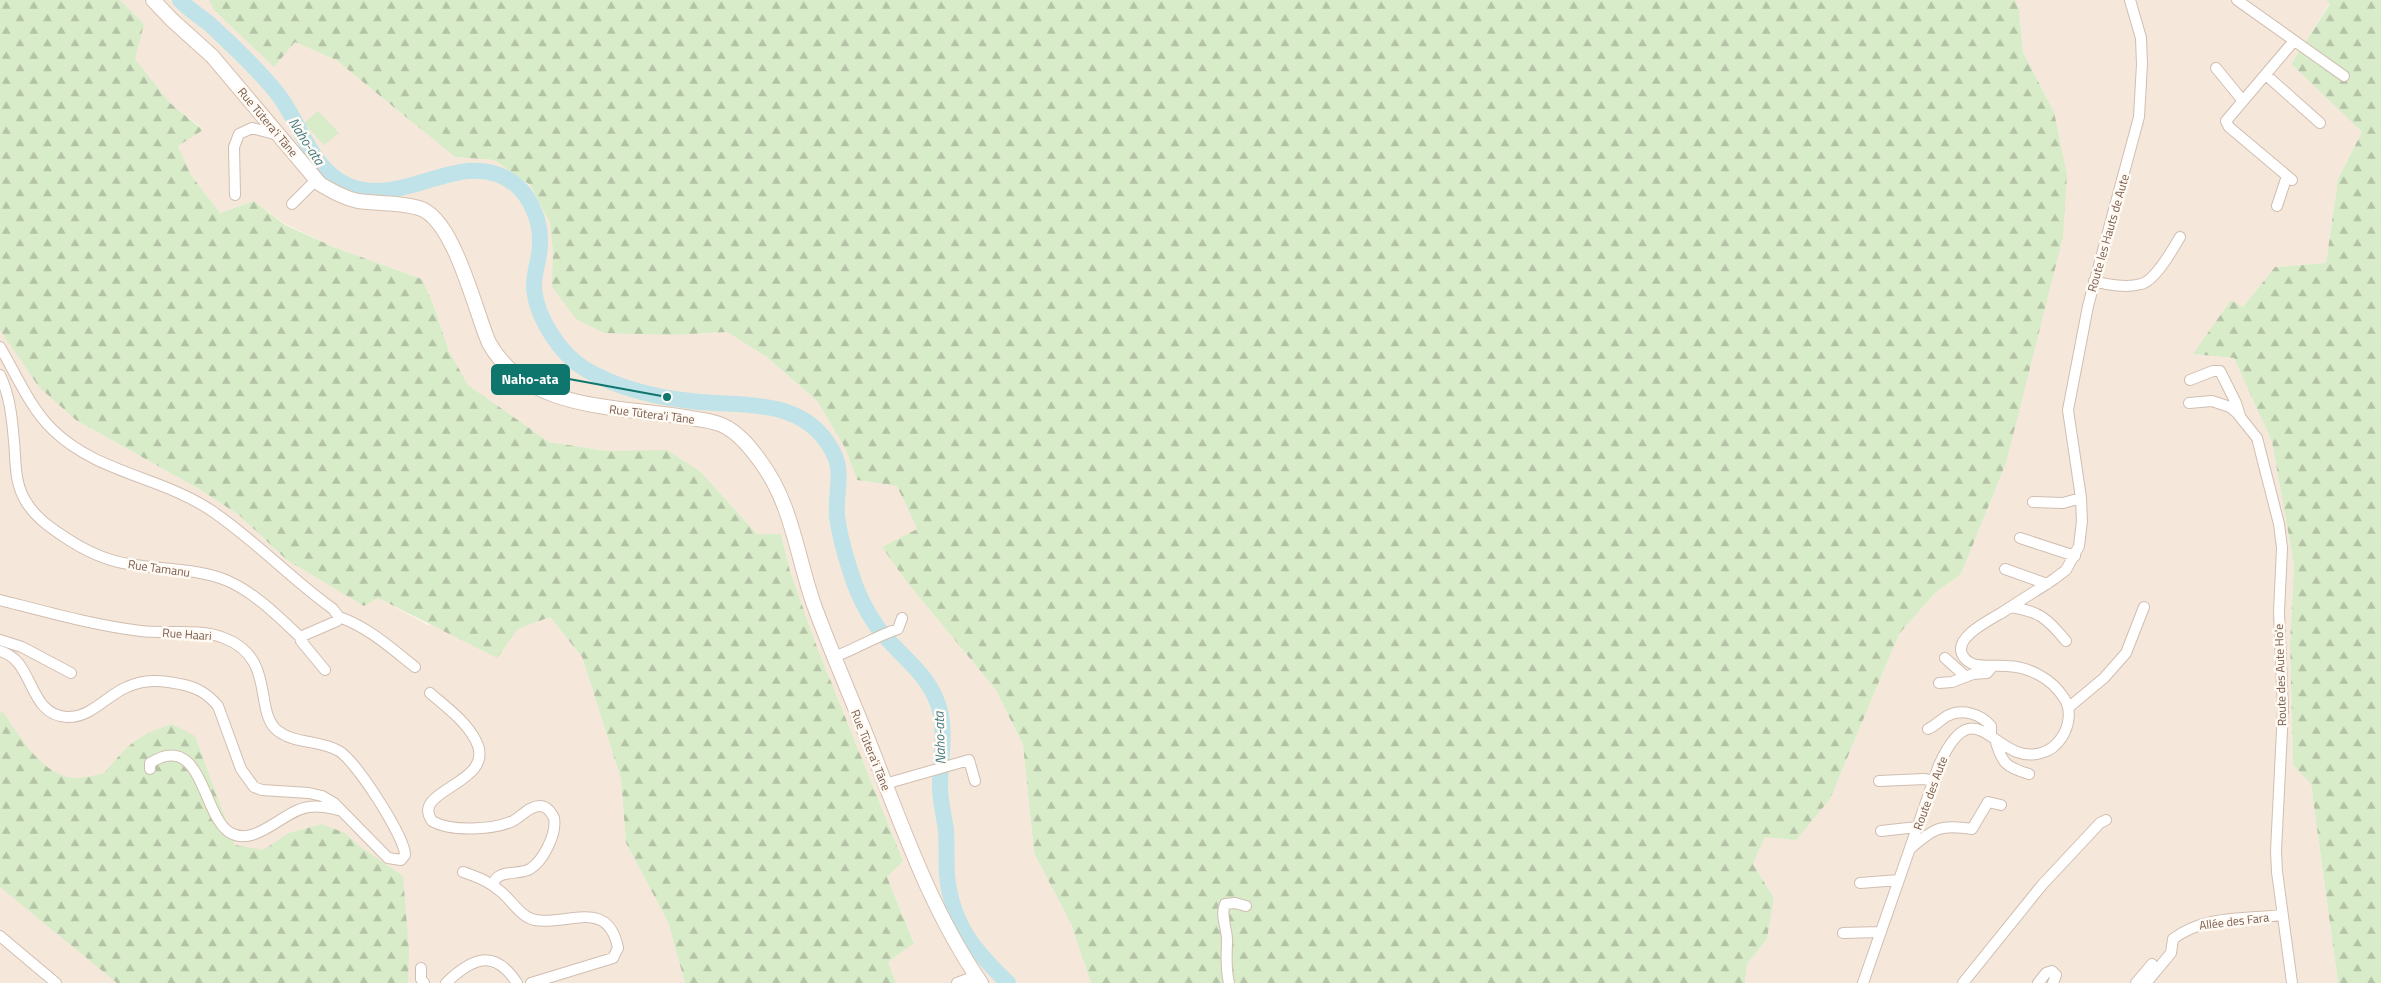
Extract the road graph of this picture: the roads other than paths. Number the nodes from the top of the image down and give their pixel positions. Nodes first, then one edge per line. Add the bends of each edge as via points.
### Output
1 (153, 0) edge
2 (2130, 0) edge
3 (2237, 0) edge
4 (2293, 42) junction
5 (2216, 68) dead end
6 (2266, 76) junction
7 (2344, 76) dead end
8 (2243, 101) junction
9 (2320, 123) dead end
10 (278, 135) junction
11 (316, 180) junction
12 (235, 195) dead end
13 (292, 204) dead end
14 (2277, 206) dead end
15 (2180, 237) dead end
16 (2094, 281) junction
17 (0, 347) edge
18 (0, 375) edge
19 (2190, 380) dead end
20 (2189, 403) dead end
21 (2240, 417) junction
22 (2081, 498) junction
23 (2033, 502) dead end
24 (2020, 538) dead end
25 (2075, 556) junction
26 (2005, 569) dead end
27 (2047, 584) junction
28 (0, 600) edge
29 (2144, 607) dead end
30 (2010, 608) junction
31 (339, 617) junction
32 (902, 618) dead end
33 (300, 637) junction
34 (0, 640) edge
35 (2066, 641) dead end
36 (0, 651) edge
37 (834, 657) junction
38 (1945, 658) dead end
39 (1993, 666) junction
40 (415, 667) dead end
41 (325, 670) dead end
42 (71, 673) dead end
43 (1965, 676) junction
44 (1939, 683) dead end
45 (430, 693) dead end
46 (2068, 708) junction
47 (1928, 729) dead end
48 (1992, 736) junction
49 (150, 769) dead end
50 (2029, 774) dead end
51 (975, 781) dead end
52 (1879, 781) dead end
53 (1934, 781) junction
54 (885, 784) junction
55 (2001, 805) dead end
56 (339, 810) junction
57 (2106, 820) dead end
58 (1917, 827) junction
59 (1881, 831) dead end
60 (1910, 849) junction
61 (463, 872) dead end
62 (1899, 880) junction
63 (1860, 883) dead end
64 (493, 885) junction
65 (1246, 906) dead end
66 (2282, 915) junction
67 (1880, 932) junction
68 (1843, 933) dead end
69 (0, 936) edge
70 (2171, 948) junction
71 (421, 968) dead end
72 (979, 979) edge
73 (1968, 981) edge
74 (56, 983) edge
75 (424, 983) edge
76 (446, 983) edge
77 (517, 983) edge
78 (531, 983) edge
79 (957, 983) edge
80 (1229, 983) edge
81 (1861, 983) edge
82 (2038, 983) edge
83 (2053, 983) edge
84 (2136, 983) edge
85 (2146, 983) edge
86 (2292, 983) edge

1 - 10 street, Rue Tūtera'i Tāne via 212,56
2 - 16 street, Route les Hauts de Aute via 2141,38 2139,117
3 - 4 street
4 - 6 street
4 - 7 street
5 - 8 street
6 - 8 street
6 - 9 street
8 - 14 street via 2226,120 2229,127 2290,178
10 - 11 street, Rue Tūtera'i Tāne
10 - 12 street via 252,128 239,134 234,147
11 - 13 street
11 - 37 street, Rue Tūtera'i Tāne via 339,195 357,201 420,208 436,219 455,250 496,355 526,381 578,403 700,420 721,424 736,433 761,462 778,493
15 - 16 street via 2154,275 2142,284
16 - 22 street, Route les Hauts de Aute via 2068,410
17 - 31 street via 42,417 66,440 102,464 167,488 210,510
18 - 33 street, Rue Tamanu via 10,404 16,477 31,510 46,524 101,557 127,564 205,574 228,581 245,591
19 - 21 street via 2213,370 2220,371
20 - 21 street, Route des Aute Ho'e via 2220,403
21 - 66 street, Route des Aute Ho'e via 2257,438 2282,548 2279,620 2282,726 2276,851
22 - 23 street via 2063,503
22 - 25 street via 2082,521
24 - 25 street
25 - 27 street via 2066,570
26 - 27 street
27 - 30 street
28 - 56 street, Rue Haari via 111,626 210,635 235,644 254,660 270,721 277,730 287,737 338,751 350,760 377,798 401,841 405,855 402,860 388,858
29 - 46 street via 2126,653 2104,678
30 - 35 street via 2037,612
30 - 39 street via 1976,628 1961,644 1961,651 1968,661
31 - 33 street via 329,626
31 - 40 street via 369,631
32 - 37 street via 898,629
33 - 41 street, Rue Tamanu
34 - 42 street via 22,647
36 - 56 street, Rue Haari via 14,657 40,703 57,715 85,713 126,687 141,682 170,682 197,688 218,706 241,769 254,787 322,796
37 - 54 street, Rue Tūtera'i Tāne
38 - 43 street
39 - 43 street via 1987,672
39 - 46 street via 2032,671 2060,692
43 - 44 street
45 - 64 street via 462,722 476,740 479,754 470,774 430,803 428,813 432,821 458,827 493,827 539,806 548,809 554,818 551,837 536,864 524,872 499,876
46 - 48 street, Route des Aute via 2062,738 2046,752 2023,755
47 - 48 street via 1948,715 1969,713 1986,720 1991,726
48 - 50 street via 2006,765 2017,772
48 - 53 street, Route des Aute via 1980,729 1971,729 1955,736 1946,749
49 - 56 street via 150,763 158,758 180,757 188,762 221,823 228,832 237,835 258,833 308,806
51 - 54 street via 969,760
52 - 53 street
53 - 58 street, Route des Aute
54 - 72 street, Rue Tūtera'i Tāne via 946,927
55 - 60 street via 1988,802 1972,829 1946,826 1935,829
57 - 73 street via 2042,885
58 - 59 street
58 - 60 street, Route des Aute
60 - 62 street, Route des Aute
61 - 64 street
62 - 63 street
62 - 67 street, Route des Aute
64 - 78 street via 529,918 546,921 597,918 608,926 616,940 618,952 611,959
65 - 80 street via 1225,904 1223,909 1227,939 1225,965
66 - 70 street, Allée des Fara via 2206,923 2187,929
66 - 86 street, Route des Aute Ho'e
67 - 68 street
67 - 81 street, Route des Aute
69 - 74 street
70 - 84 street
70 - 85 street
71 - 75 street
72 - 79 street
76 - 77 street via 473,962 487,960 500,963
82 - 83 street via 2052,971 2056,975

